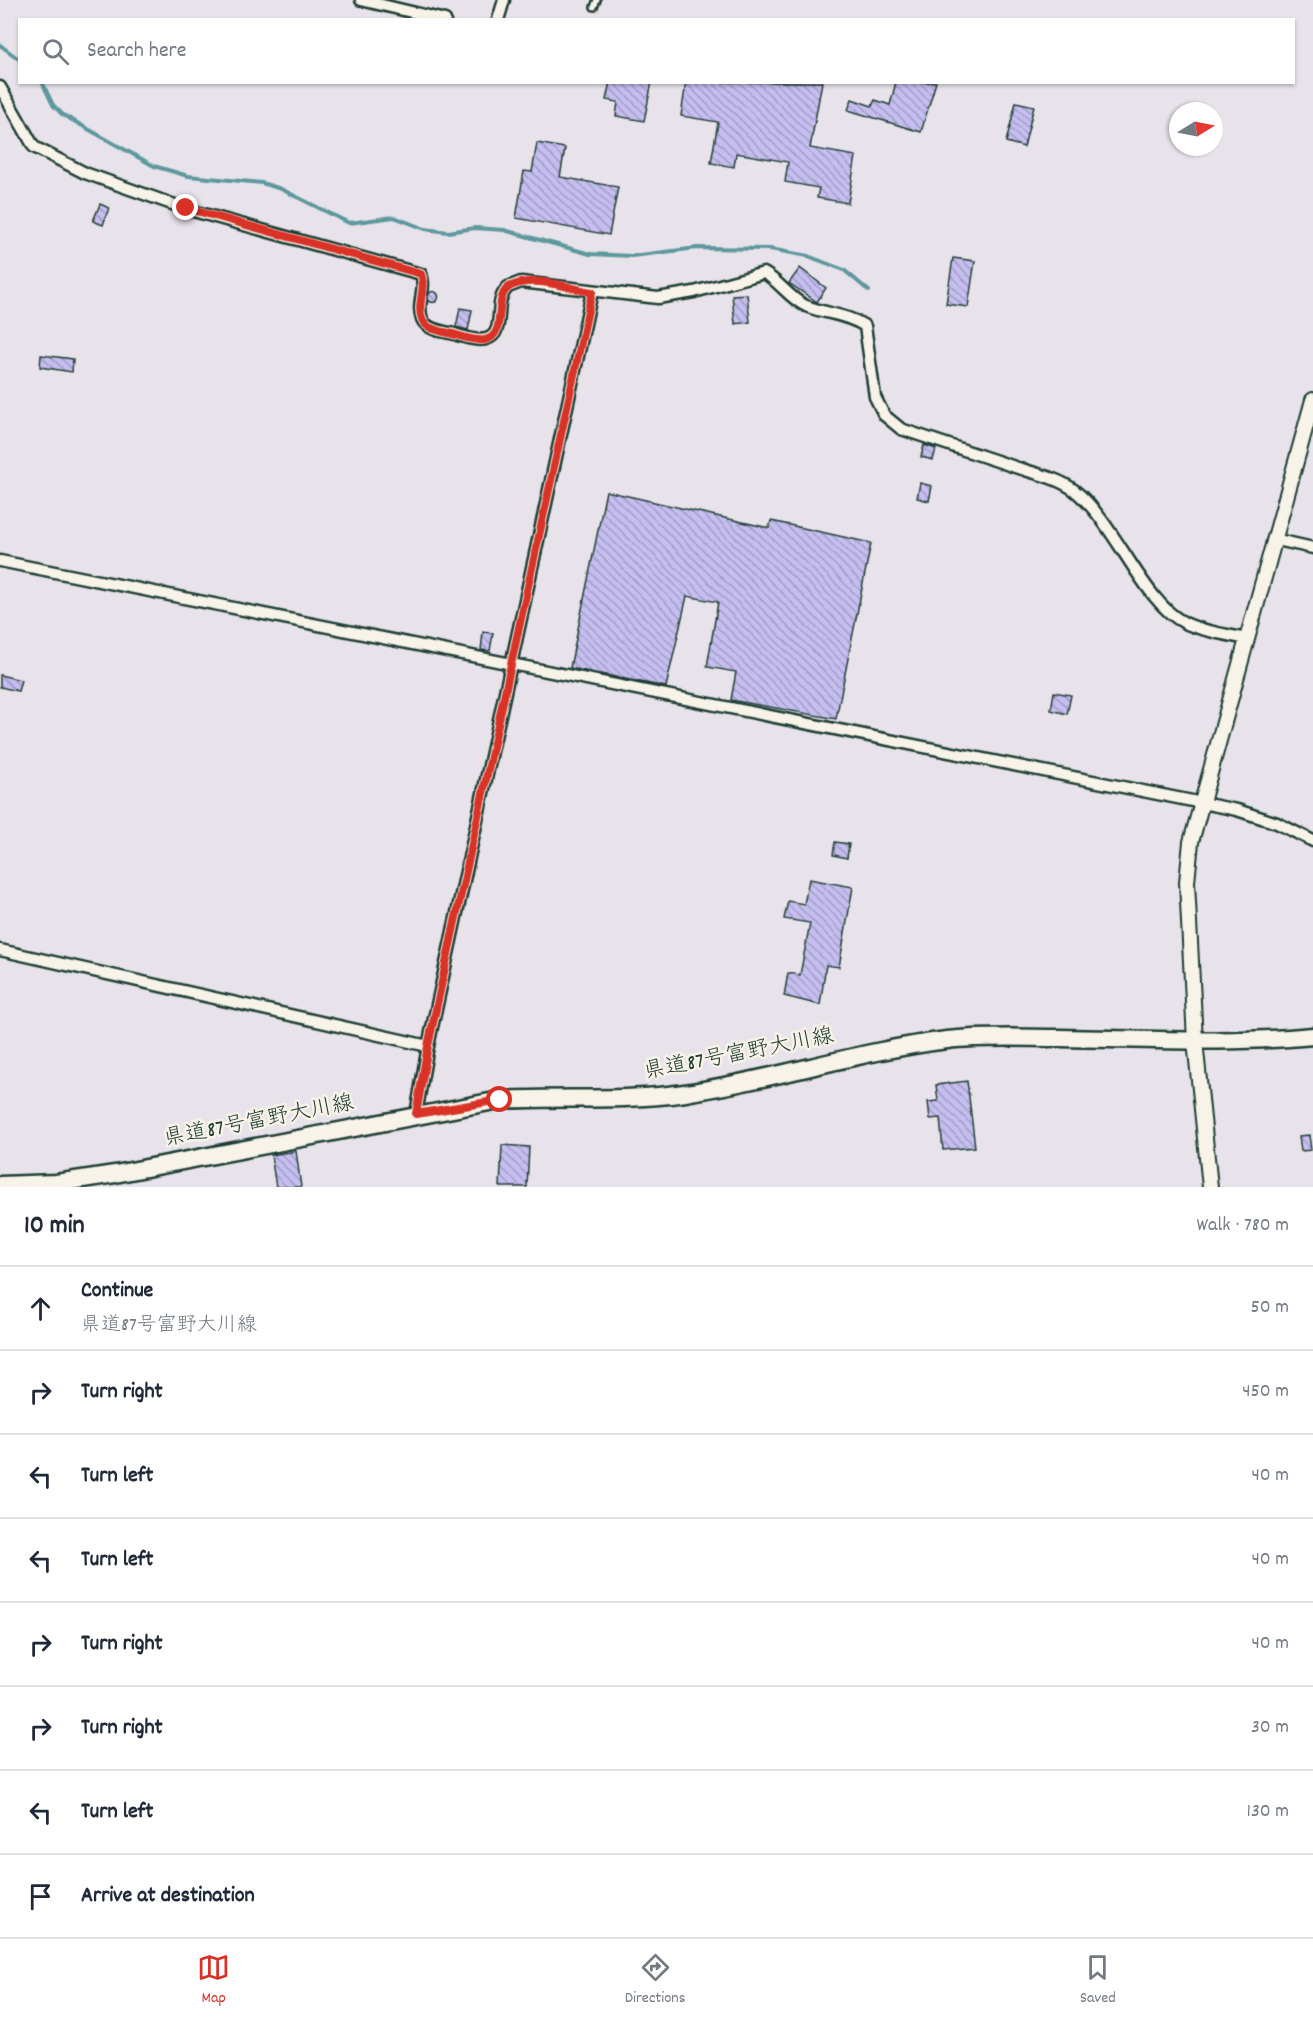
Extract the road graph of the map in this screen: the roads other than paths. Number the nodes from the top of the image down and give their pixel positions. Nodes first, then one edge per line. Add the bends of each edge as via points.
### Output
1 (361, 0) edge
2 (504, 0) edge
3 (597, 0) edge
4 (594, 7) dead end
5 (437, 18) edge
6 (499, 18) edge
7 (0, 87) edge
8 (592, 292) junction
9 (1313, 400) edge
10 (1273, 539) junction
11 (1313, 548) edge
12 (0, 561) edge
13 (1247, 639) junction
14 (511, 663) junction
15 (1201, 803) junction
16 (1313, 841) edge
17 (0, 950) edge
18 (1313, 1036) edge
19 (1194, 1041) junction
20 (428, 1046) junction
21 (416, 1114) junction
22 (0, 1185) edge
23 (1210, 1187) edge

1 - 5 street
2 - 6 street
3 - 4 lane
7 - 8 street via 34,147 65,164 186,208 421,274 422,320 439,331 484,340 493,336 501,298 508,287 521,282
8 - 13 street via 658,298 764,273 804,305 852,318 865,326 875,397 884,415 901,429 1072,488 1118,539 1166,611 1203,630
8 - 14 street
9 - 10 street
10 - 11 street
10 - 13 street
12 - 14 street
13 - 15 street
14 - 15 street
14 - 20 street
15 - 16 street via 1267,820
15 - 19 street via 1191,842 1187,882
17 - 20 street
18 - 19 main road, 県道87号富野大川線
19 - 21 main road, 県道87号富野大川線 via 948,1040 686,1093 500,1100
19 - 23 street
20 - 21 street
21 - 22 main road, 県道87号富野大川線 via 115,1174 56,1183

